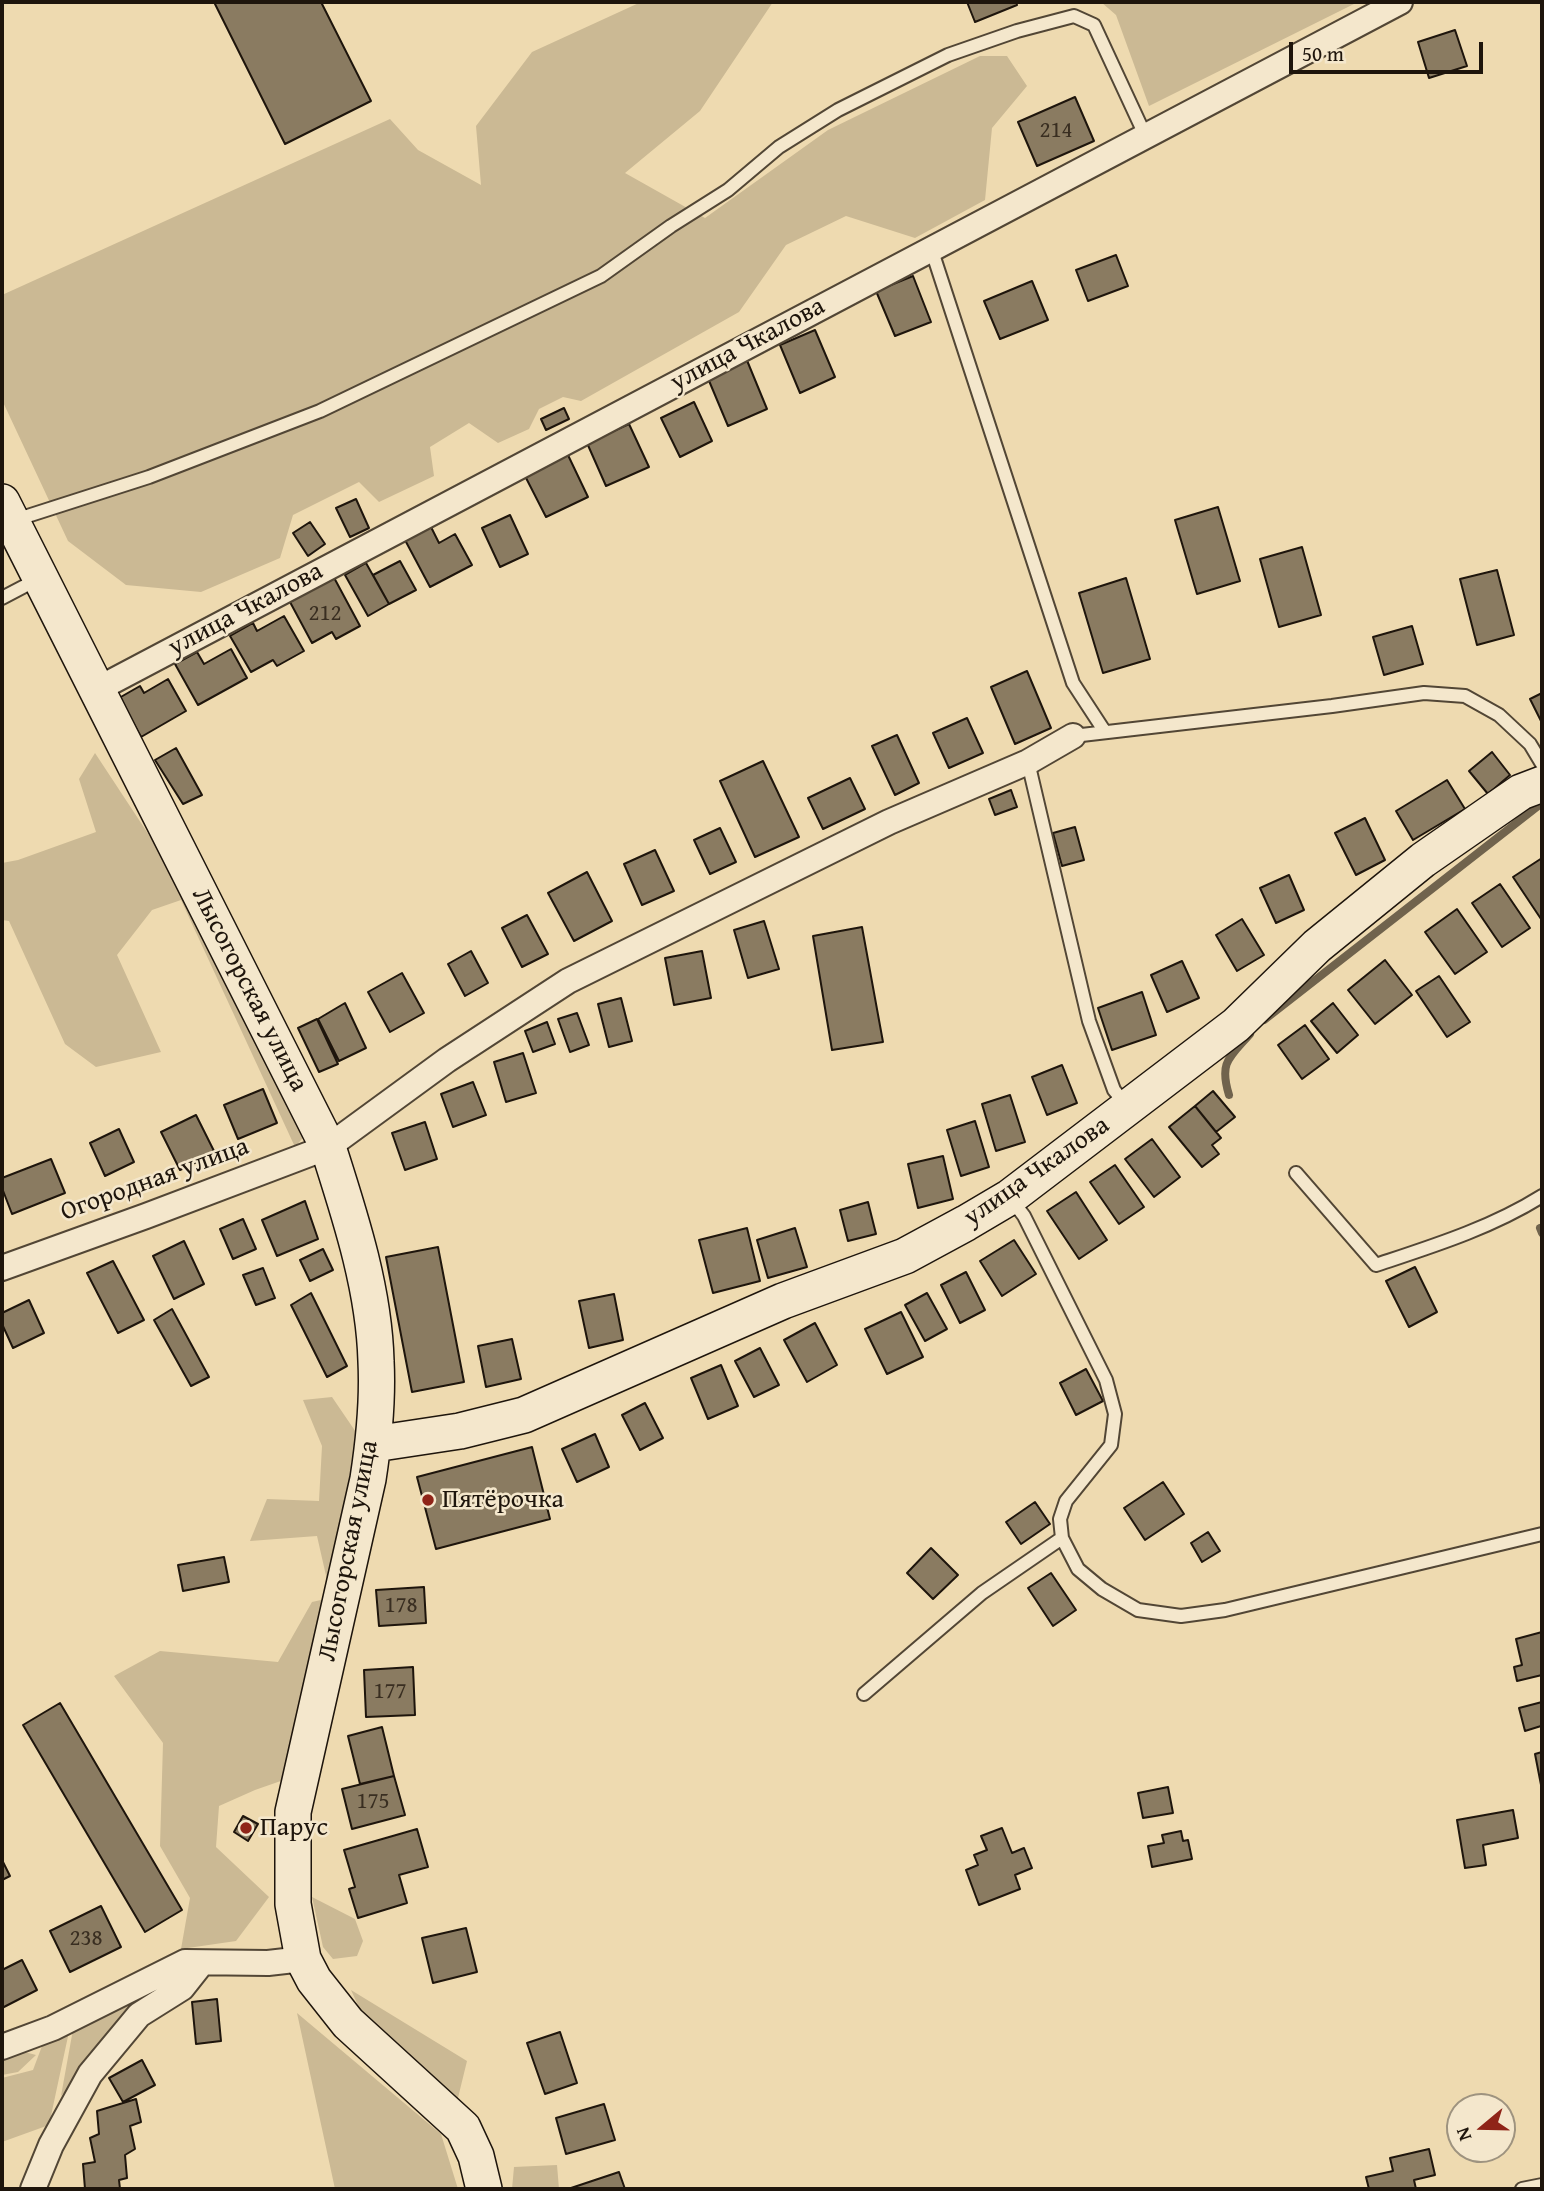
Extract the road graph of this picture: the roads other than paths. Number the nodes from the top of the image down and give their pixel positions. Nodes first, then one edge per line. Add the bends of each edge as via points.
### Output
1 (1400, 2) edge
2 (1145, 135) junction
3 (930, 248) junction
4 (7, 511) edge
5 (40, 578) junction
6 (2, 598) edge
7 (96, 690) junction
8 (1105, 732) junction
9 (1073, 736) joint
10 (1028, 762) junction
11 (1542, 764) edge
12 (1542, 784) edge
13 (1129, 1108) junction
14 (328, 1147) junction
15 (1296, 1173) dead end
16 (1542, 1196) edge
17 (1010, 1197) junction
18 (2, 1268) edge
19 (374, 1444) junction
20 (1542, 1534) edge
21 (1062, 1538) junction
22 (864, 1694) dead end
23 (303, 1959) junction
24 (184, 1967) junction
25 (2, 2047) edge
26 (1542, 2185) edge
27 (33, 2189) edge
28 (484, 2189) edge
29 (1522, 2189) edge

1 - 2 street, улица Чкалова
2 - 3 street, улица Чкалова
2 - 4 lane via 1094,25 1074,16 1017,31 948,55 838,110 779,147 728,190 601,276 320,411 149,477
3 - 7 street, улица Чкалова
3 - 8 lane via 1073,683
4 - 5 street, Лысогорская улица
5 - 6 lane
5 - 7 street, Лысогорская улица
7 - 14 street, Лысогорская улица
8 - 9 lane
8 - 11 lane via 1424,693 1465,696 1499,715 1530,744
9 - 10 street, Огородная улица
10 - 13 lane via 1089,1021 1114,1090
10 - 14 street, Огородная улица via 889,822 568,981 447,1060
12 - 13 street, улица Чкалова via 1521,792 1423,860 1317,946 1236,1025
13 - 17 street, улица Чкалова
14 - 18 street, Огородная улица
14 - 19 street, Лысогорская улица via 369,1295 377,1360
15 - 16 lane via 1376,1265 1468,1233
17 - 19 street, улица Чкалова via 905,1256 783,1301 524,1415 460,1431
17 - 21 lane via 1024,1216 1106,1380 1115,1414 1111,1445 1066,1501 1060,1519
19 - 23 street, Лысогорская улица via 293,1812 293,1904
20 - 21 lane via 1225,1610 1181,1616 1138,1610 1102,1589 1078,1569
21 - 22 lane via 982,1592
23 - 24 street
23 - 28 street, Лысогорская улица via 348,2023 463,2128
24 - 25 street
24 - 27 street via 182,1988 139,2015 90,2074
26 - 29 lane

